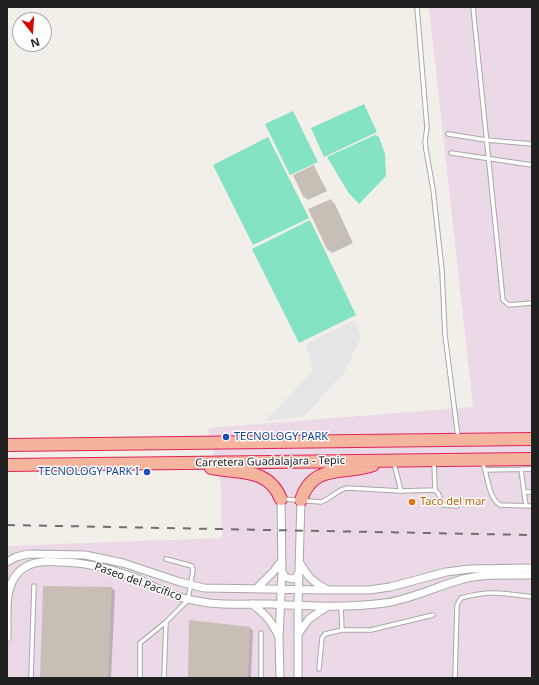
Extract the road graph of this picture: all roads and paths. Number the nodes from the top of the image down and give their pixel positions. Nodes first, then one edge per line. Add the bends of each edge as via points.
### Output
1 (417, 7) edge
2 (473, 7) edge
3 (448, 134) dead end
4 (486, 140) junction
5 (532, 144) edge
6 (451, 153) dead end
7 (488, 159) junction
8 (532, 165) edge
9 (532, 303) edge
10 (532, 439) edge
11 (458, 440) junction
12 (7, 445) edge
13 (434, 459) junction
14 (532, 459) edge
15 (391, 460) junction
16 (192, 463) junction
17 (483, 464) junction
18 (7, 465) edge
19 (521, 469) junction
20 (532, 469) edge
21 (435, 490) junction
22 (401, 491) junction
23 (524, 492) junction
24 (532, 492) edge
25 (281, 499) junction
26 (301, 500) junction
27 (456, 506) dead end
28 (526, 506) junction
29 (532, 506) edge
30 (166, 559) dead end
31 (282, 560) junction
32 (8, 561) edge
33 (300, 563) junction
34 (532, 568) edge
35 (19, 571) junction
36 (282, 572) junction
37 (300, 572) junction
38 (532, 575) edge
39 (180, 582) junction
40 (191, 585) junction
41 (34, 586) dead end
42 (208, 588) junction
43 (257, 588) junction
44 (282, 589) junction
45 (299, 589) junction
46 (328, 590) junction
47 (176, 596) junction
48 (532, 597) edge
49 (188, 600) junction
50 (205, 602) junction
51 (251, 604) junction
52 (281, 605) junction
53 (298, 605) junction
54 (329, 605) junction
55 (341, 605) junction
56 (433, 615) dead end
57 (166, 622) junction
58 (342, 630) junction
59 (261, 633) dead end
60 (298, 634) junction
61 (279, 637) junction
62 (7, 638) edge
63 (319, 669) dead end
64 (31, 678) edge
65 (140, 678) edge
66 (164, 678) edge
67 (261, 678) edge
68 (280, 678) edge
69 (298, 678) edge
70 (455, 678) edge

1 - 11 lane via 427,128 426,145 442,271 446,335
2 - 4 lane
3 - 4 lane
4 - 5 lane
4 - 7 lane
6 - 7 lane
7 - 8 lane
7 - 9 lane via 503,300 509,305
10 - 11 highway, Carretera Guadalajara - Tepic
11 - 12 highway, Carretera Guadalajara - Tepic
13 - 15 highway, Carretera Guadalajara - Tepic
13 - 17 highway, Carretera Guadalajara - Tepic
13 - 21 lane
14 - 17 highway, Carretera Guadalajara - Tepic
15 - 16 highway, Carretera Guadalajara - Tepic
15 - 22 lane
15 - 26 highway via 322,474 309,483
16 - 18 highway, Carretera Guadalajara - Tepic
16 - 25 highway via 219,470 252,473 269,481 278,490
17 - 19 lane
17 - 28 lane via 497,503
19 - 20 lane
19 - 23 lane
21 - 22 lane
21 - 27 lane via 443,505
22 - 26 lane via 347,488 321,502
23 - 24 lane
23 - 28 lane
25 - 26 lane
25 - 31 street
26 - 33 street
28 - 29 lane
30 - 40 lane via 192,566 194,570
31 - 36 street
31 - 43 street
32 - 35 street
32 - 39 street, Paseo del Pacífico via 28,554 86,555 122,563
33 - 37 street
33 - 46 street via 316,584
34 - 46 street via 470,569 446,572 390,587
35 - 47 street, Paseo del Pacífico via 42,561 92,565
35 - 62 street via 9,588
36 - 37 street via 292,579
36 - 44 street
37 - 45 street
38 - 55 street via 479,576 385,603
39 - 40 street, Paseo del Pacífico
39 - 47 street via 180,594
40 - 42 street, Paseo del Pacífico
40 - 49 lane
41 - 64 lane
42 - 43 street, Paseo del Pacífico
42 - 50 street via 201,596
43 - 44 street, Paseo del Pacífico
44 - 45 street, Paseo del Pacífico
44 - 52 street
45 - 46 street
45 - 53 street
47 - 49 street, Paseo del Pacífico
48 - 70 lane via 496,592 478,593 461,598 457,605
49 - 50 street, Paseo del Pacífico
49 - 57 lane
50 - 51 street, Paseo del Pacífico
51 - 52 street, Paseo del Pacífico
51 - 61 street via 272,622
52 - 53 street
52 - 61 street
53 - 54 street
53 - 60 street
54 - 55 street
54 - 60 street via 309,619
55 - 58 lane
56 - 58 lane via 371,630
57 - 65 lane via 140,643
57 - 66 lane
58 - 63 lane via 325,634 322,638
59 - 67 lane
60 - 69 street
61 - 68 street

